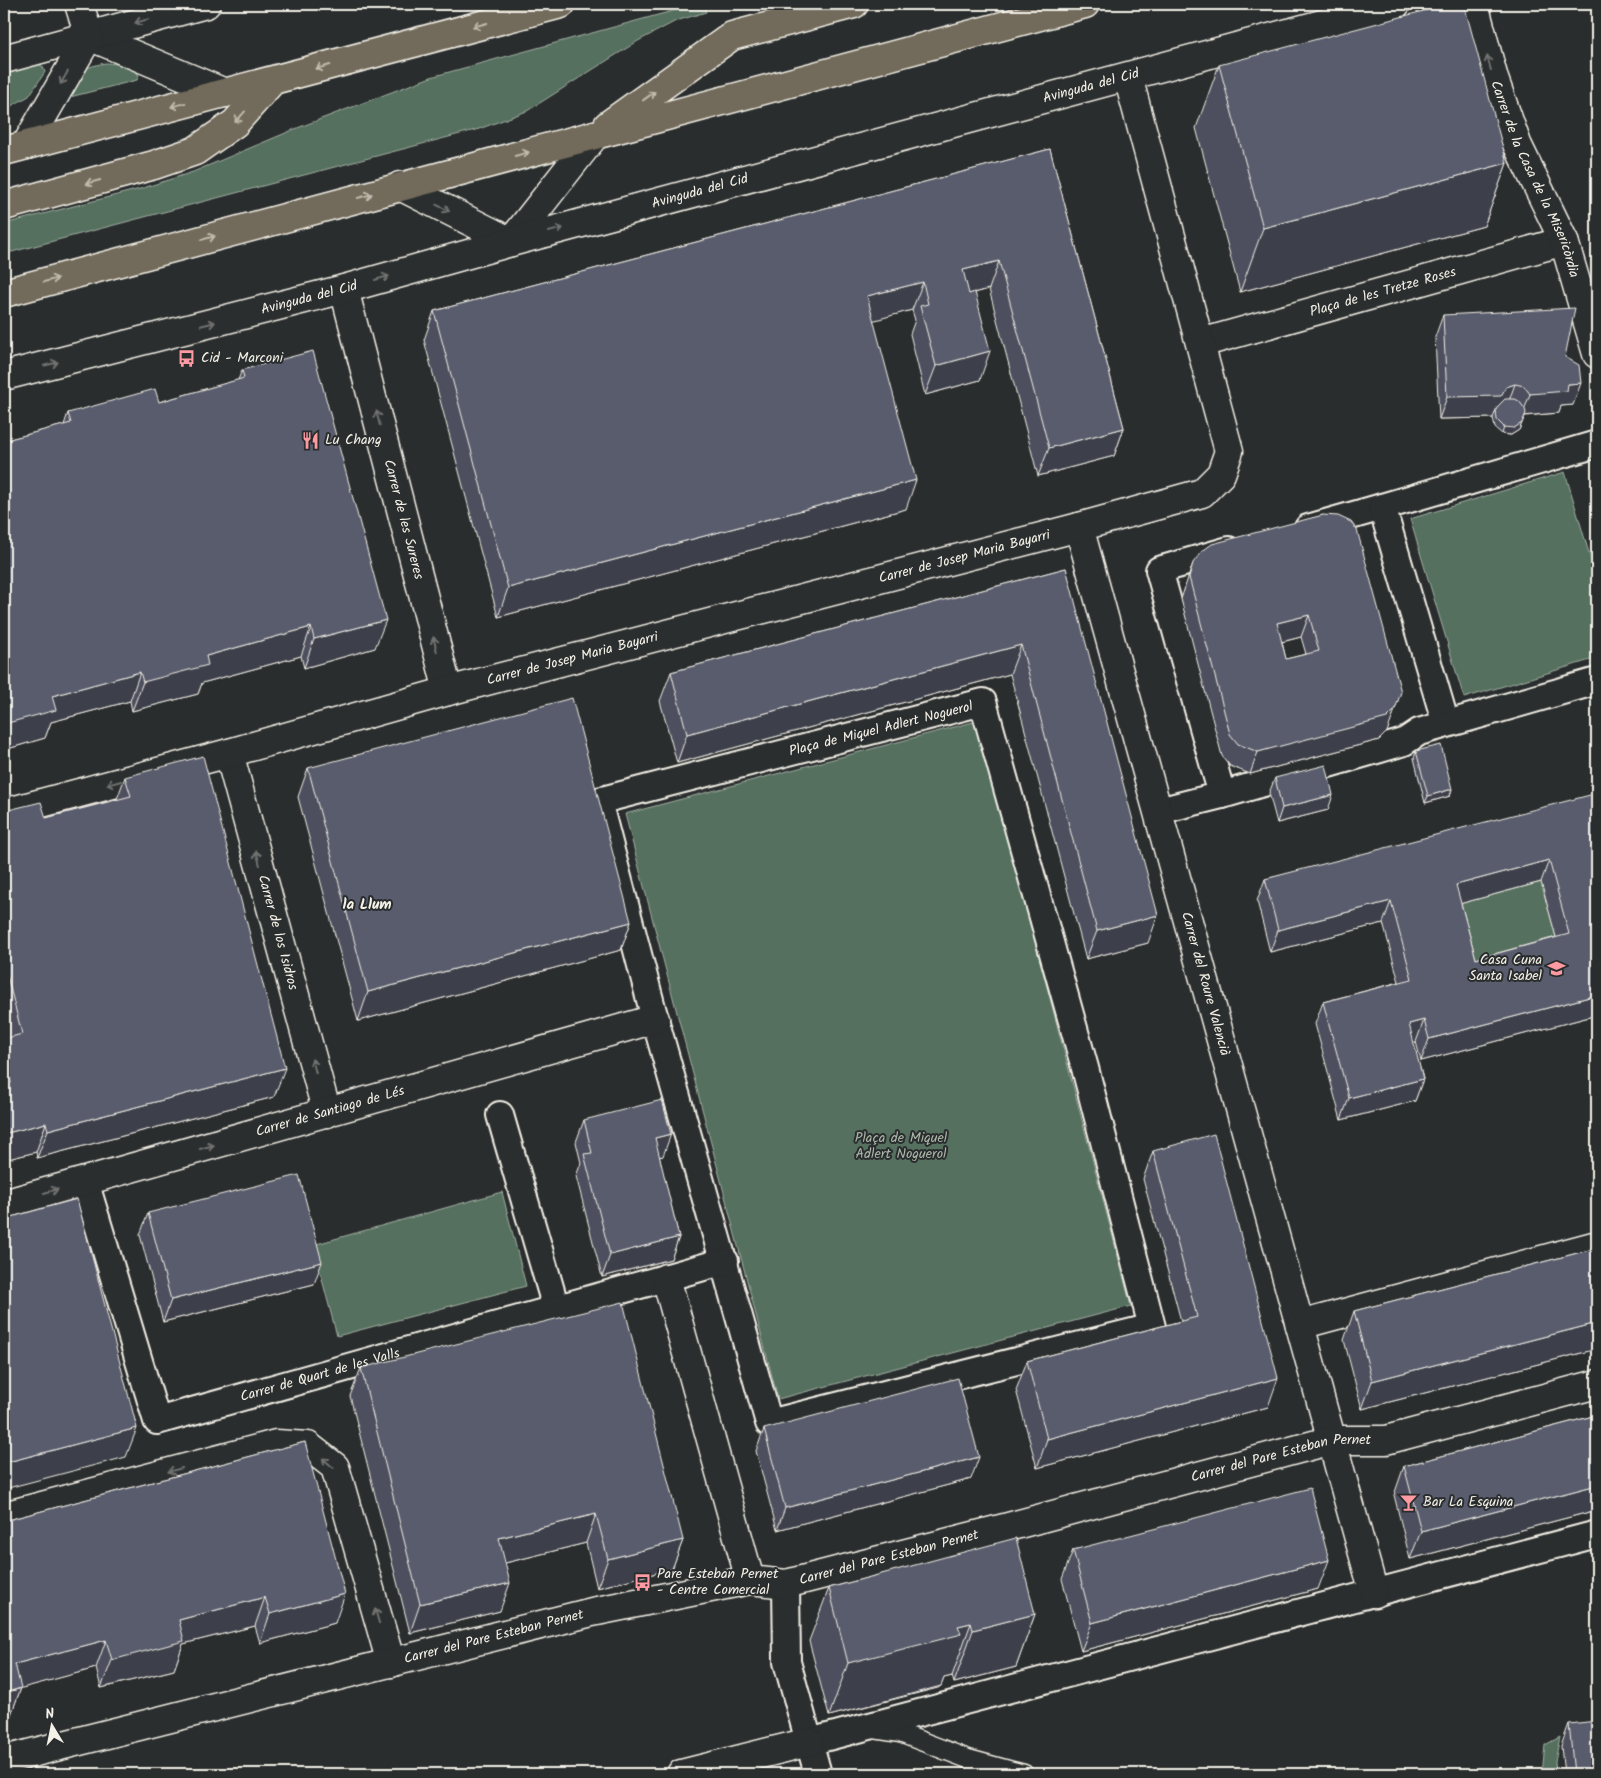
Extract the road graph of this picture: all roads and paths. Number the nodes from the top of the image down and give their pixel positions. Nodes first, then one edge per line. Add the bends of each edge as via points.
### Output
1 (79, 4) edge
2 (206, 4) edge
3 (561, 4) edge
4 (854, 4) edge
5 (1085, 4) edge
6 (1396, 4) edge
7 (1474, 4) edge
8 (88, 36) junction
9 (4, 59) edge
10 (1128, 77) junction
11 (272, 81) junction
12 (225, 93) junction
13 (595, 135) junction
14 (15, 148) edge
15 (400, 186) junction
16 (4, 206) edge
17 (1564, 241) junction
18 (511, 242) junction
19 (344, 288) junction
20 (4, 293) edge
21 (1201, 343) junction
22 (1597, 354) edge
23 (4, 376) edge
24 (1597, 444) edge
25 (1382, 507) junction
26 (1079, 528) junction
27 (1289, 534) edge
28 (1252, 544) edge
29 (1597, 681) edge
30 (448, 691) junction
31 (1446, 724) junction
32 (229, 752) junction
33 (1222, 795) junction
34 (1158, 811) junction
35 (4, 813) edge
36 (655, 1019) junction
37 (327, 1113) junction
38 (500, 1115) dead end
39 (85, 1182) junction
40 (4, 1204) edge
41 (1597, 1245) edge
42 (724, 1261) junction
43 (666, 1278) junction
44 (556, 1308) junction
45 (1300, 1324) junction
46 (1597, 1384) edge
47 (1332, 1440) junction
48 (4, 1516) edge
49 (1597, 1534) edge
50 (750, 1580) junction
51 (786, 1584) junction
52 (1374, 1593) junction
53 (391, 1663) junction
54 (809, 1742) junction
55 (4, 1760) edge
56 (34, 1764) edge
57 (681, 1774) edge
58 (818, 1774) edge
59 (1024, 1774) edge

1 - 8 street
2 -> 8 street
3 -> 11 main road
13 -> 4 main road via 732,36
5 - 13 main road
6 - 10 street, Avinguda del Cid
17 -> 7 street, Carrer de la Casa de la Misericòrdia via 1518,144 1494,79
8 - 9 street
8 - 12 street
8 -> 14 street
18 -> 10 street, Avinguda del Cid
10 - 21 street
11 - 12 main road
11 -> 16 main road via 235,123 196,151
12 -> 14 main road
15 -> 13 main road
13 - 18 street
15 -> 18 street
20 -> 15 main road
17 - 21 street, Plaça de les Tretze Roses
17 - 22 street, Carrer de la Casa de la Misericòrdia
19 -> 18 street, Avinguda del Cid
23 -> 19 street, Avinguda del Cid
30 -> 19 street, Carrer de les Sureres
21 - 26 street, Carrer de Josep Maria Bayarri via 1229,451 1221,474 1202,493
24 - 25 street
25 - 27 street
25 - 31 street
26 - 30 street, Carrer de Josep Maria Bayarri
26 - 34 street, Carrer del Roure Valencià
28 - 33 street via 1159,570
29 - 31 street
30 - 32 street, Carrer de Josep Maria Bayarri
31 - 33 street via 1419,732 1404,742
32 -> 35 street, Carrer de Josep Maria Bayarri
37 -> 32 street, Carrer de los Isidros
33 - 34 street
34 - 45 street, Carrer del Roure Valencià
36 - 37 street, Carrer de Santiago de Lés
36 - 42 street, Plaça de Miquel Adlert Noguerol
36 - 42 street, Plaça de Miquel Adlert Noguerol via 598,801 983,702 1085,1068 1152,1327 769,1423
39 -> 37 street, Carrer de Santiago de Lés
38 - 44 street
40 -> 39 street, Carrer de Santiago de Lés
39 - 44 street, Carrer de Quart de les Valls via 157,1421
41 - 45 street
42 - 43 street, Carrer de Quart de les Valls
43 - 44 street, Carrer de Quart de les Valls
43 - 50 street
45 - 47 street, Carrer del Roure Valencià
46 - 47 street, Carrer del Pare Esteban Pernet via 1386,1440
47 - 51 street, Carrer del Pare Esteban Pernet
47 - 52 street, Carrer del Roure Valencià
53 -> 48 street via 334,1468 308,1446 276,1444
49 - 52 street
50 - 51 street, Carrer del Pare Esteban Pernet
50 - 53 street, Carrer del Pare Esteban Pernet via 592,1612
51 - 54 street via 787,1662
52 - 54 street
53 - 56 street, Carrer del Pare Esteban Pernet
54 - 57 street
54 - 58 street
54 - 59 lane via 878,1728 968,1759
55 - 56 street, Carrer del Pare Esteban Pernet

